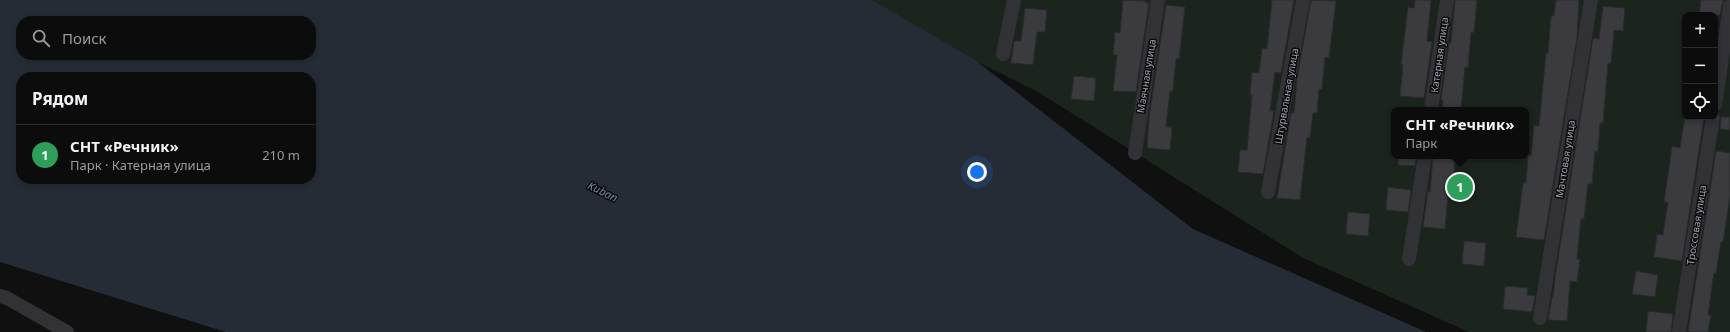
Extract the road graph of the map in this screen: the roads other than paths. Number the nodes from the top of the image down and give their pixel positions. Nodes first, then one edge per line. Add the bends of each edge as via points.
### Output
1 (1014, 0) edge
2 (1158, 0) edge
3 (1303, 0) edge
4 (1447, 0) edge
5 (1591, 0) edge
6 (1730, 6) edge
7 (1003, 54) dead end
8 (1718, 85) edge
9 (1432, 107) edge
10 (1713, 120) edge
11 (1135, 153) dead end
12 (1424, 159) edge
13 (1268, 192) dead end
14 (1409, 259) dead end
15 (0, 296) edge
16 (1540, 318) dead end
17 (67, 332) edge
18 (1679, 332) edge

1 - 7 street
2 - 11 street, Маячная улица
3 - 13 street, Штурвальная улица
4 - 9 street, Катерная улица
5 - 16 street, Мачтовая улица
6 - 8 street
10 - 18 street, Троссовая улица
12 - 14 street
15 - 17 street

